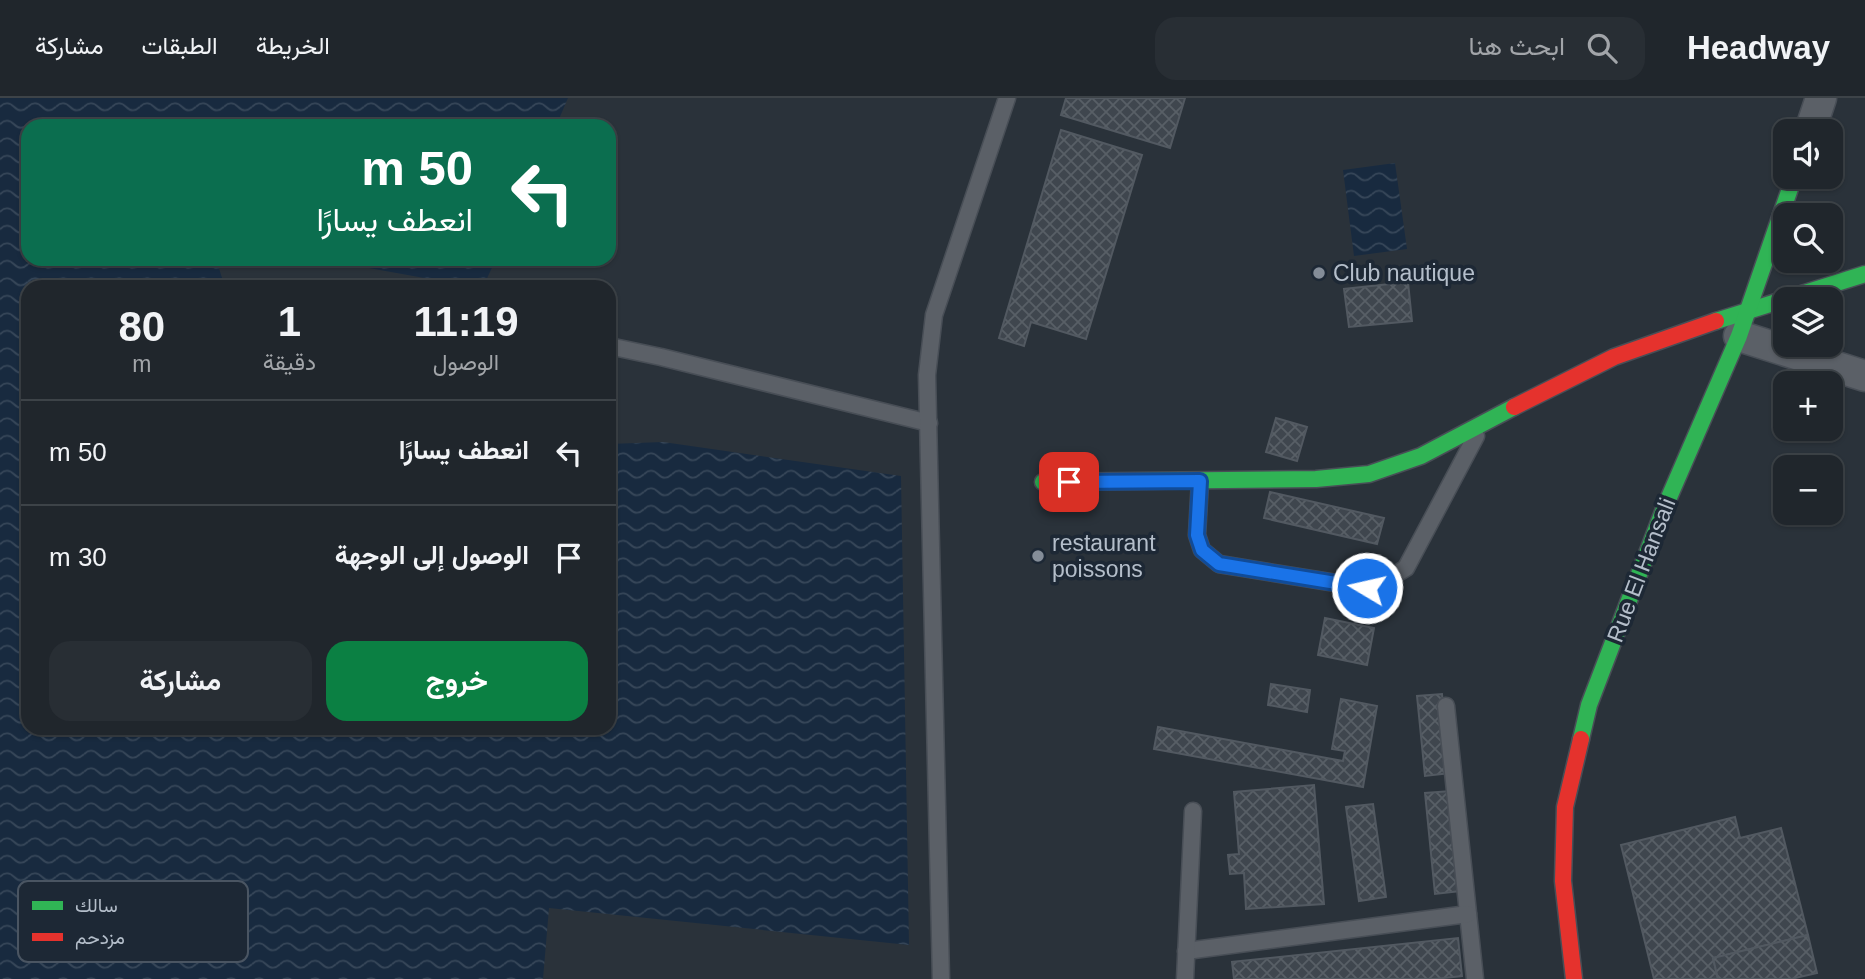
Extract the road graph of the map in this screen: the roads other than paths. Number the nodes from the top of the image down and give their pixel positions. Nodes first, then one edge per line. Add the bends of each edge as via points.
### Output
1 (1007, 98) edge
2 (1821, 98) edge
3 (1814, 119) edge
4 (1790, 189) edge
5 (1865, 274) edge
6 (1743, 323) junction
7 (616, 347) edge
8 (1865, 376) edge
9 (929, 423) junction
10 (1483, 425) junction
11 (1200, 481) junction
12 (1043, 482) dead end
13 (1446, 706) dead end
14 (1193, 811) dead end
15 (1468, 915) junction
16 (1186, 951) junction
17 (941, 979) edge
18 (1185, 979) edge
19 (1475, 979) edge
20 (1574, 979) edge

1 - 9 lane via 934,315 927,375
2 - 3 street
4 - 6 street, Rue El Hansali
5 - 6 street
6 - 8 street
6 - 10 street via 1614,357
6 - 20 street, Rue El Hansali via 1664,509 1589,705 1565,807 1563,881
7 - 9 lane
9 - 17 lane
10 - 11 street via 1421,456 1369,474
10 - 11 lane via 1406,568 1367,588 1219,564 1202,550 1197,535
11 - 12 street
13 - 15 lane
14 - 16 lane
15 - 16 lane
15 - 19 lane
16 - 18 lane

